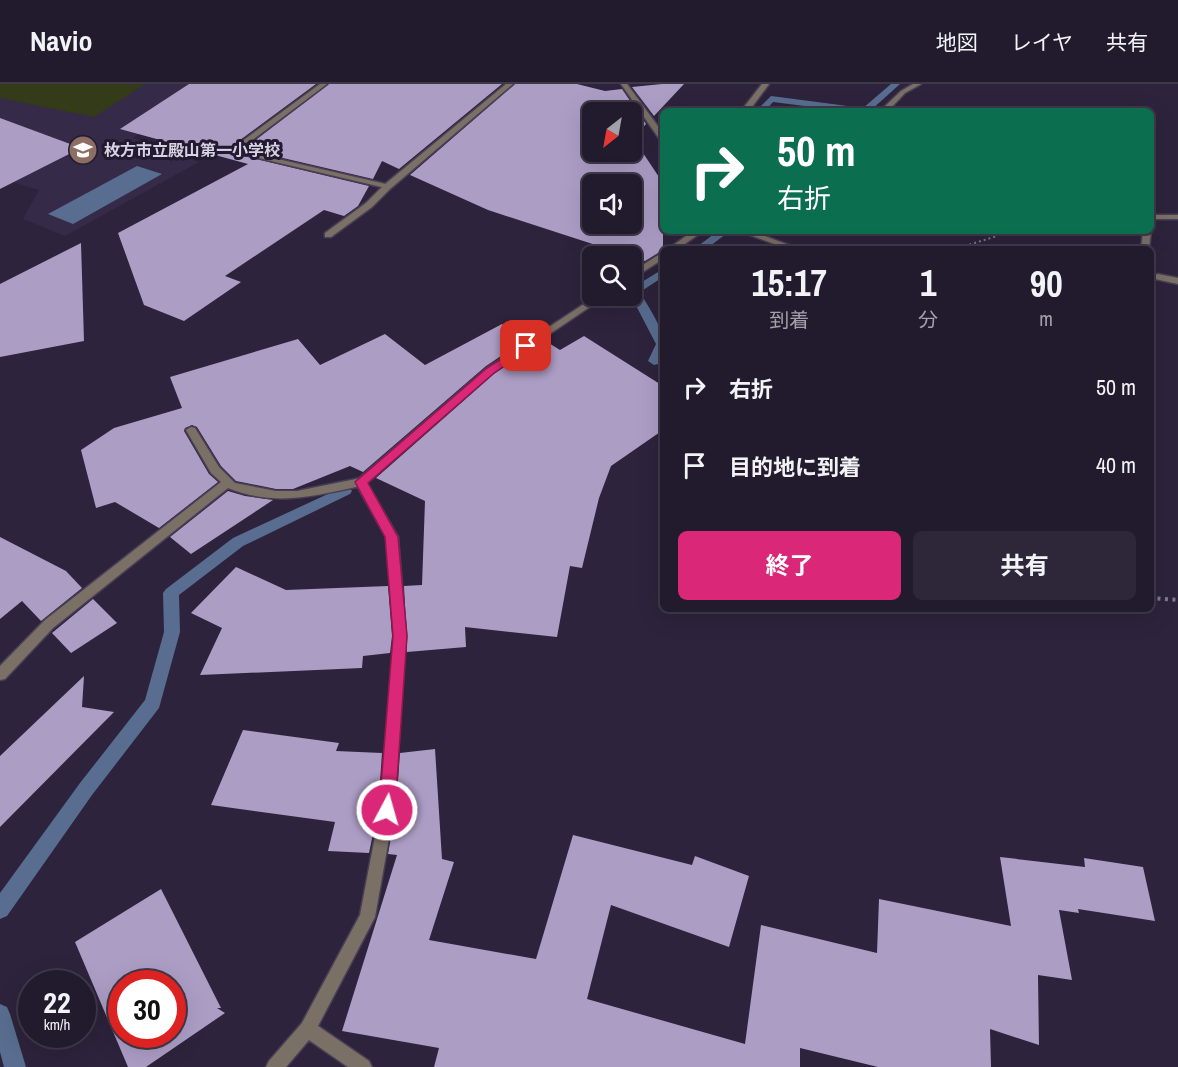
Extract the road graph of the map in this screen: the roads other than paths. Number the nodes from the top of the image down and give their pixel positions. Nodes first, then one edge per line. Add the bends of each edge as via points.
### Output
1 (324, 84) edge
2 (510, 84) edge
3 (624, 84) edge
4 (766, 84) edge
5 (918, 84) edge
6 (747, 108) edge
7 (887, 108) edge
8 (660, 134) edge
9 (387, 187) junction
10 (1154, 217) edge
11 (1178, 218) edge
12 (694, 234) edge
13 (752, 234) edge
14 (328, 235) dead end
15 (676, 246) edge
16 (787, 246) edge
17 (660, 257) edge
18 (642, 269) edge
19 (1154, 277) edge
20 (1178, 281) edge
21 (586, 306) edge
22 (191, 430) dead end
23 (228, 482) junction
24 (361, 482) junction
25 (0, 675) edge
26 (308, 1029) junction
27 (275, 1067) edge
28 (363, 1067) edge

1 - 9 street via 232,151
2 - 9 street
3 - 8 street
4 - 6 street
5 - 7 street
9 - 14 street
10 - 11 street
12 - 15 street
13 - 16 street
17 - 18 street
19 - 20 street
21 - 24 street via 490,370
22 - 23 street via 215,470
23 - 24 street via 276,495 297,495
23 - 25 street via 49,624
24 - 26 street via 392,537 400,636 393,751 387,810 367,917
26 - 27 street
26 - 28 street

